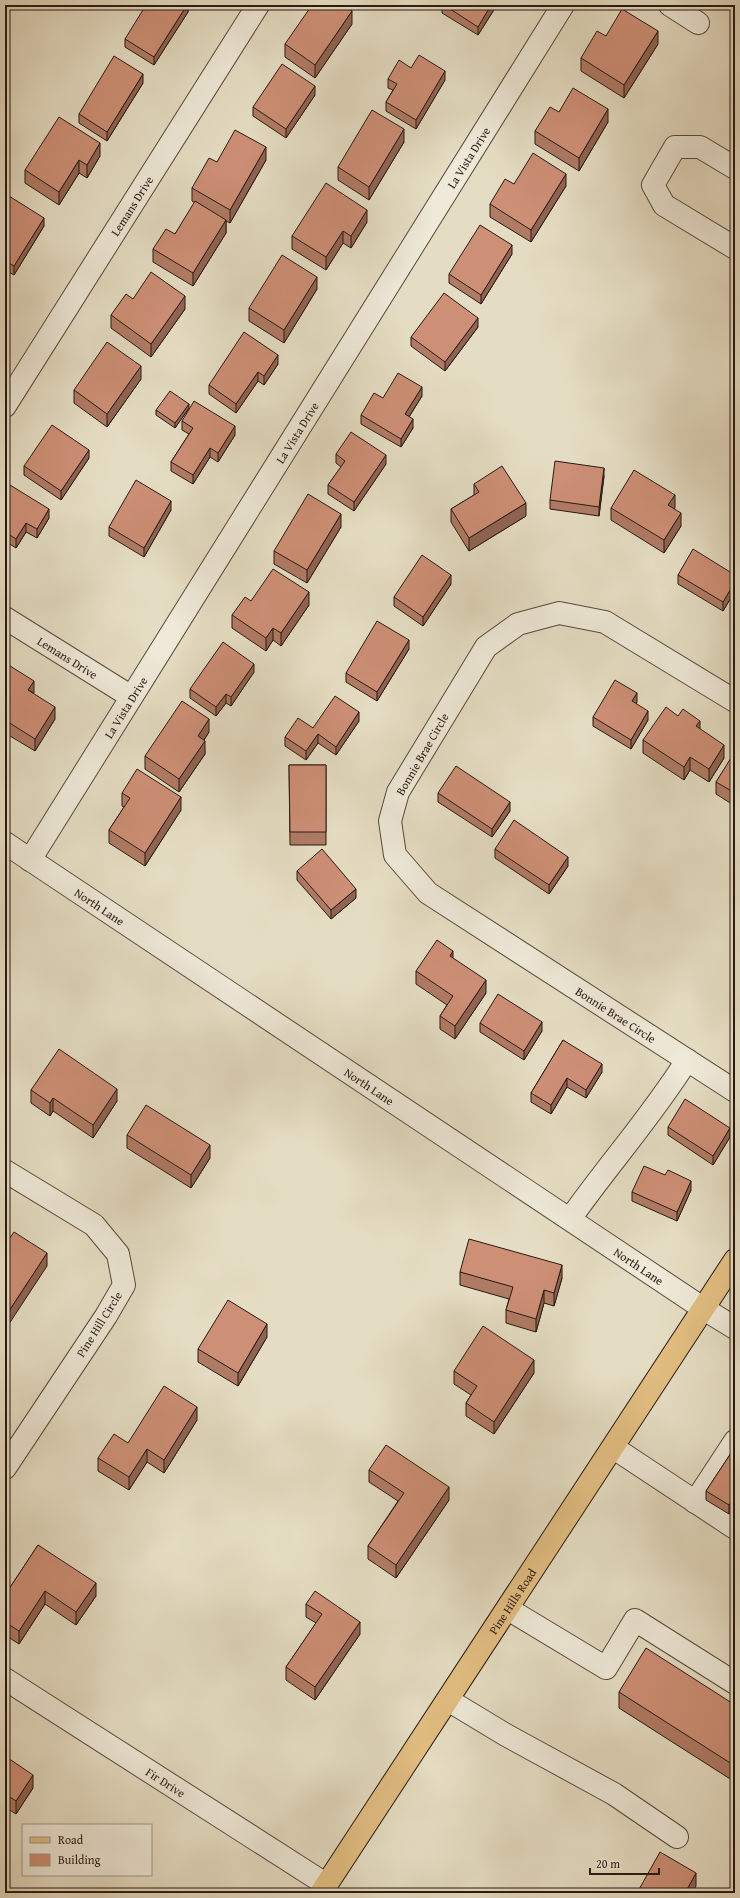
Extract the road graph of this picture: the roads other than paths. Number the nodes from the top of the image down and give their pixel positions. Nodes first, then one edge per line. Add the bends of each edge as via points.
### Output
1 (258, 5) edge
2 (563, 5) edge
3 (670, 5) edge
4 (698, 23) dead end
5 (735, 168) edge
6 (735, 248) edge
7 (5, 406) edge
8 (5, 618) edge
9 (130, 696) junction
10 (735, 701) edge
11 (5, 843) edge
12 (30, 860) junction
13 (687, 1060) junction
14 (735, 1091) edge
15 (5, 1171) edge
16 (570, 1219) junction
17 (735, 1260) edge
18 (704, 1309) junction
19 (735, 1328) edge
20 (735, 1441) edge
21 (614, 1448) junction
22 (5, 1468) edge
23 (695, 1502) junction
24 (735, 1528) edge
25 (508, 1608) junction
26 (5, 1679) edge
27 (735, 1683) edge
28 (448, 1700) junction
29 (677, 1837) dead end
30 (324, 1889) edge

1 - 7 street, Lemans Drive
2 - 9 street, La Vista Drive
3 - 4 street
5 - 6 street via 700,147 675,147 653,185 664,205
8 - 9 street, Lemans Drive
9 - 12 street, La Vista Drive
10 - 13 street, Bonnie Brae Circle via 605,622 559,613 518,624 486,647 398,792 390,820 395,855 428,894
11 - 12 street, North Lane
12 - 16 street, North Lane
13 - 14 street, Bonnie Brae Circle
13 - 16 street
15 - 22 street, Pine Hill Circle via 94,1225 118,1254 124,1285
16 - 18 street, North Lane
17 - 18 main road, Pine Hills Road
18 - 19 street, North Lane
18 - 21 main road, Pine Hills Road
20 - 23 street
21 - 23 street
21 - 25 main road, Pine Hills Road
23 - 24 street
25 - 27 street via 606,1668 635,1620
25 - 28 main road, Pine Hills Road
26 - 30 street, Fir Drive
28 - 29 street via 614,1794
28 - 30 main road, Pine Hills Road

